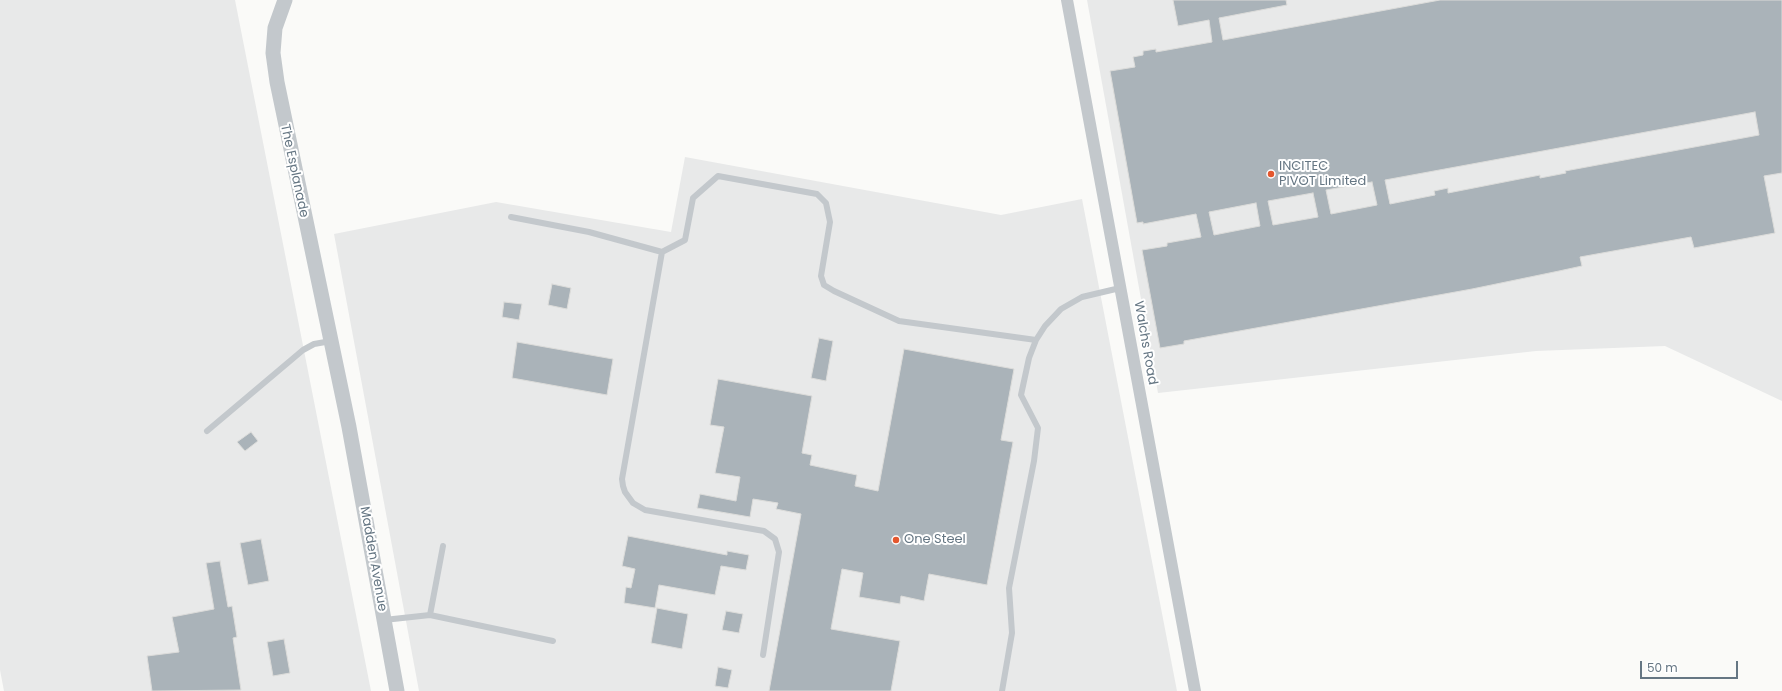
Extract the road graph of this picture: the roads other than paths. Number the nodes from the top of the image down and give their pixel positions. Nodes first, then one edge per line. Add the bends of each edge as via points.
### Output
1 (286, 0) edge
2 (1067, 0) edge
3 (511, 217) dead end
4 (662, 252) junction
5 (1120, 288) junction
6 (1036, 340) junction
7 (331, 341) junction
8 (349, 427) joint
9 (208, 430) dead end
10 (443, 546) dead end
11 (430, 615) junction
12 (384, 620) junction
13 (553, 641) dead end
14 (763, 655) dead end
15 (397, 691) edge
16 (1002, 691) edge
17 (1195, 691) edge

1 - 7 street, The Esplanade via 276,28 273,53
2 - 5 street, Walchs Road
3 - 4 lane via 589,232
4 - 6 lane via 685,240 693,198 718,176 817,194 826,203 830,222 821,276 824,285 899,321
4 - 14 lane via 622,479 623,486 633,503 645,510 764,531 775,539 779,552
5 - 6 lane via 1094,293 1072,302 1052,316
5 - 17 street, Walchs Road
6 - 16 lane via 1029,358 1021,395 1038,428 1009,588 1012,633
7 - 8 street, The Esplanade
7 - 9 lane via 314,344 303,350
8 - 12 street, Madden Avenue
10 - 11 lane
11 - 12 lane
11 - 13 lane
12 - 15 street, Madden Avenue

